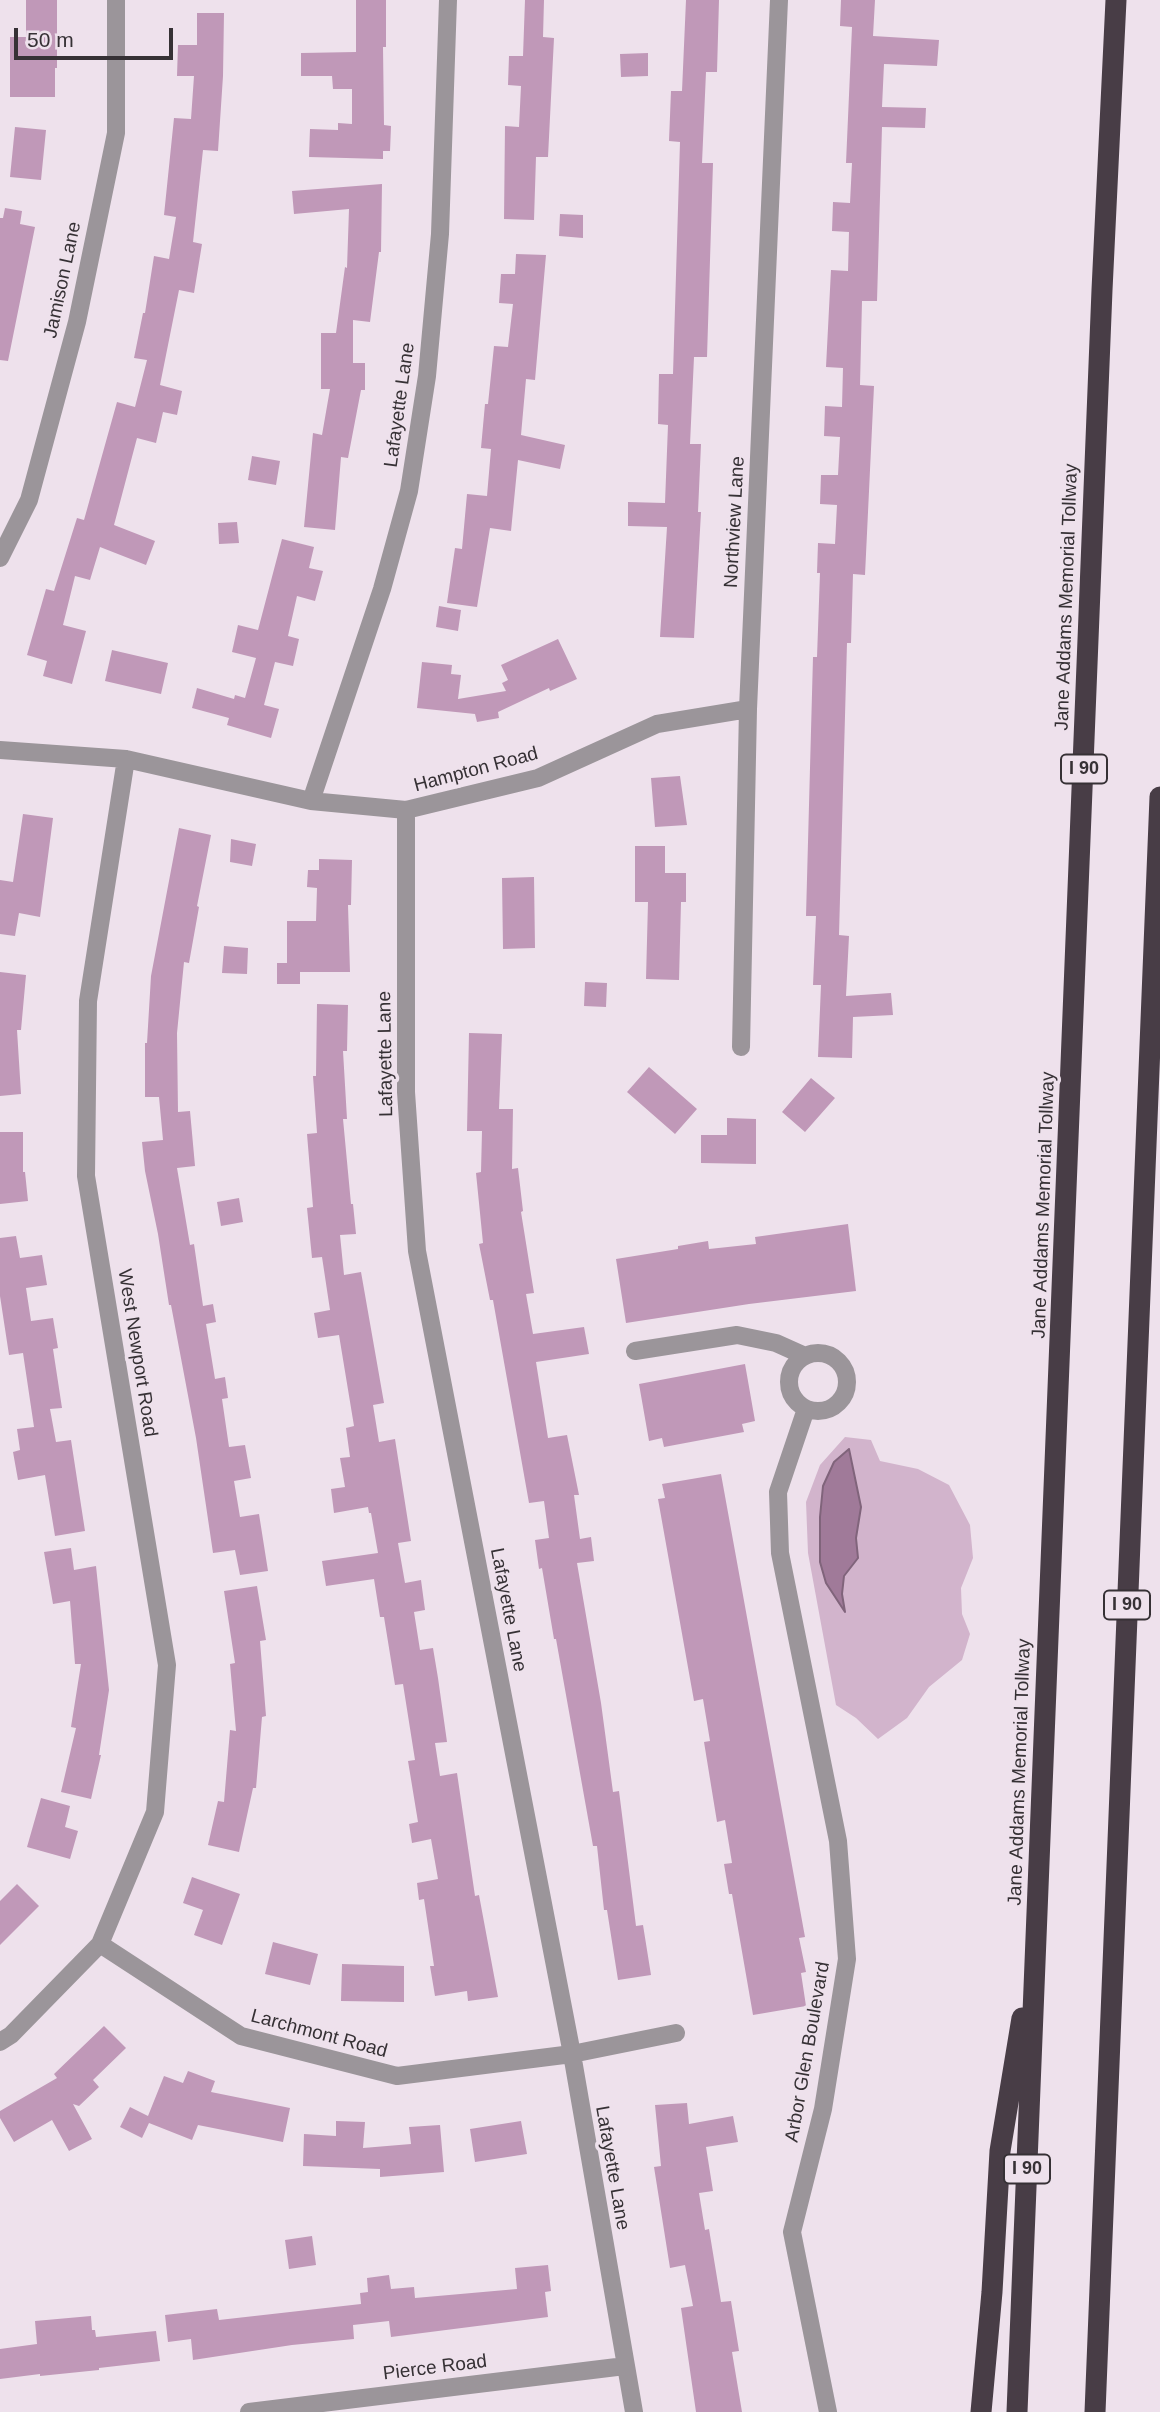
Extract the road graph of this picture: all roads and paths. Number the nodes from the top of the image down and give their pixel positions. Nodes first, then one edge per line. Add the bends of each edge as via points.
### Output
1 (116, 0) edge
2 (448, 0) edge
3 (779, 0) edge
4 (1116, 0) edge
5 (0, 558) edge
6 (748, 709) junction
7 (0, 750) edge
8 (126, 759) junction
9 (1160, 797) edge
10 (312, 801) junction
11 (406, 810) junction
12 (741, 1047) dead end
13 (635, 1351) dead end
14 (805, 1356) junction
15 (806, 1409) junction
16 (1037, 1927) junction
17 (100, 1944) junction
18 (676, 2033) dead end
19 (0, 2042) edge
20 (572, 2054) junction
21 (625, 2366) junction
22 (250, 2412) edge
23 (634, 2412) edge
24 (828, 2412) edge
25 (981, 2412) edge
26 (1017, 2412) edge
27 (1095, 2412) edge

1 - 5 street, Jamison Lane via 116,134 77,322 29,500
2 - 10 street, Lafayette Lane via 440,234 427,376 409,491
3 - 6 street, Northview Lane
4 - 16 highway, Jane Addams Memorial Tollway / I 90
6 - 11 street, Hampton Road via 657,724 538,778
6 - 12 street, Northview Lane
7 - 8 street, Hampton Road
8 - 10 street, Hampton Road
8 - 17 street, West Newport Road via 88,1001 86,1176 167,1665 155,1812
9 - 27 highway, I 90
10 - 11 street, Hampton Road
11 - 20 street, Lafayette Lane via 406,1091 417,1251
13 - 14 street via 737,1335 776,1343
14 - 15 street via 793,1366 789,1386 797,1404
14 - 15 street via 833,1357 846,1374 847,1384 833,1407
15 - 24 street, Arbor Glen Boulevard via 778,1492 780,1553 838,1841 847,1959 823,2109 792,2232
16 - 25 highway via 1000,2151
16 - 26 highway, Jane Addams Memorial Tollway / I 90
17 - 19 street
17 - 20 street, Larchmont Road via 241,2036 397,2077
18 - 20 street, Larchmont Road
20 - 21 street, Lafayette Lane
21 - 22 street, Pierce Road
21 - 23 street, Lafayette Lane

